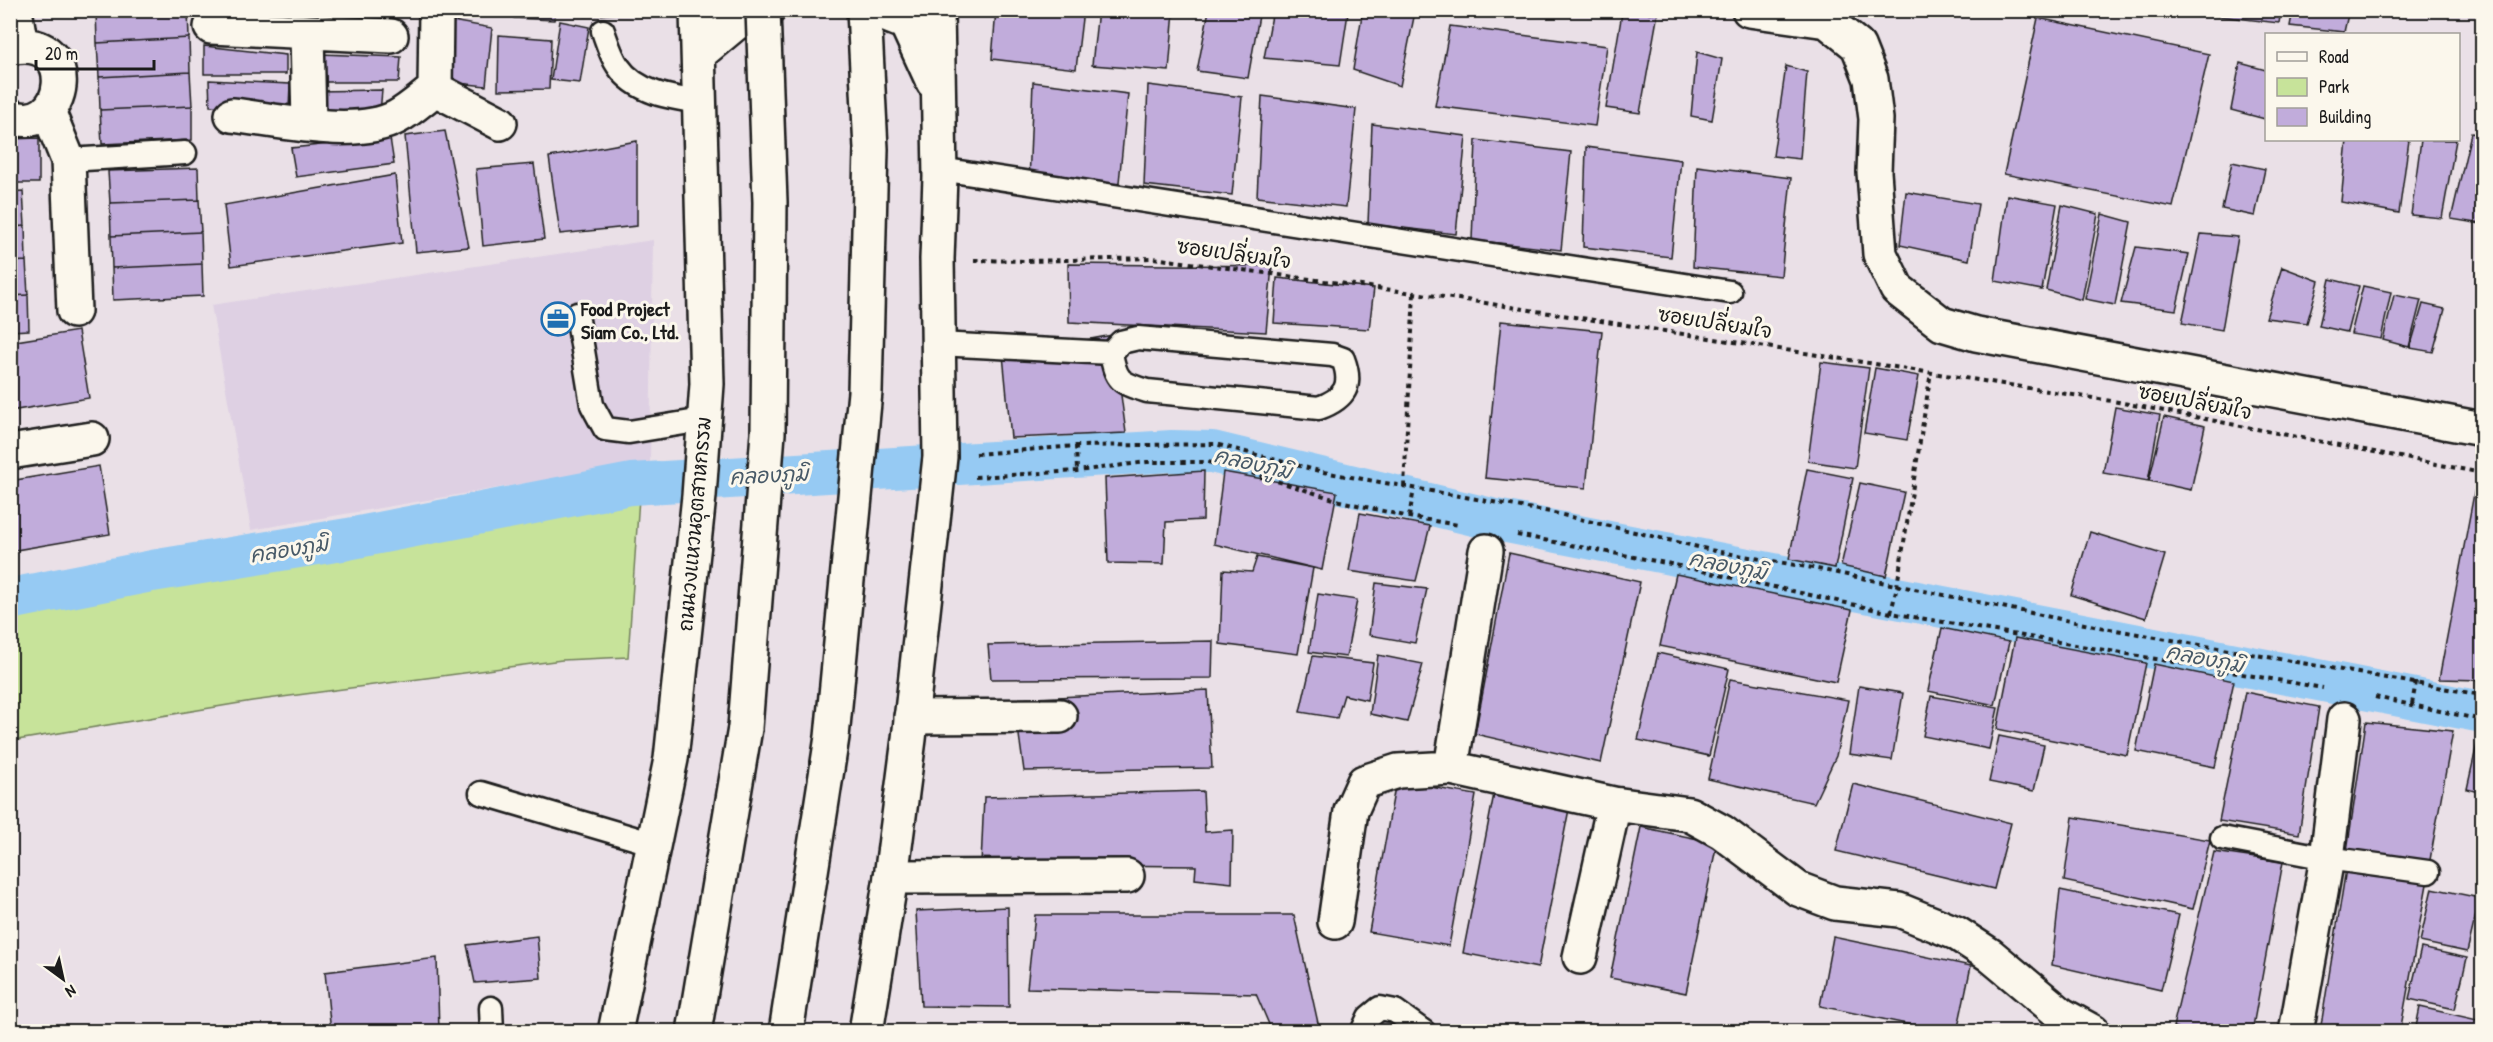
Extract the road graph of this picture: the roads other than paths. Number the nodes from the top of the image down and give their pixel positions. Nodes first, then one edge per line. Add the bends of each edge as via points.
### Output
1 (15, 10) edge
2 (435, 10) edge
3 (698, 10) edge
4 (765, 10) edge
5 (864, 10) edge
6 (873, 10) edge
7 (937, 10) edge
8 (1749, 10) edge
9 (211, 27) dead end
10 (603, 31) dead end
11 (307, 32) junction
12 (391, 36) dead end
13 (16, 47) edge
14 (700, 53) junction
15 (435, 89) junction
16 (939, 93) junction
17 (701, 102) junction
18 (48, 111) junction
19 (232, 115) dead end
20 (10, 116) edge
21 (500, 123) dead end
22 (309, 124) junction
23 (185, 153) dead end
24 (68, 160) junction
25 (940, 169) junction
26 (1730, 292) dead end
27 (74, 311) dead end
28 (577, 314) dead end
29 (938, 345) junction
30 (1111, 353) junction
31 (703, 420) junction
32 (2482, 429) edge
33 (92, 439) dead end
34 (10, 452) edge
35 (1498, 542) road end
36 (1060, 716) dead end
37 (911, 717) junction
38 (2344, 719) dead end
39 (1451, 768) junction
40 (481, 792) dead end
41 (1614, 804) junction
42 (2222, 838) dead end
43 (654, 844) junction
44 (2327, 858) junction
45 (2428, 872) dead end
46 (1127, 876) dead end
47 (891, 877) junction
48 (1335, 922) dead end
49 (1580, 957) dead end
50 (491, 1008) dead end
51 (492, 1032) edge
52 (615, 1032) edge
53 (694, 1032) edge
54 (786, 1032) edge
55 (866, 1032) edge
56 (1362, 1032) edge
57 (1424, 1032) edge
58 (2092, 1032) edge
59 (2296, 1032) edge

1 - 13 main road
2 - 15 main road
3 - 14 main road, ถนนวงแหวนอุตสาหกรรม
4 - 14 main road via 736,23
4 - 53 main road, bridge via 770,202 768,433 744,728
5 - 54 main road via 872,149 865,392 832,737
6 - 16 main road via 906,23
7 - 16 main road
8 - 32 main road via 1827,21 1858,46 1871,79 1876,119 1874,172 1880,254 1897,290 1942,324 1976,334
9 - 11 main road
10 - 17 lane via 617,65 627,77 669,98
11 - 12 main road
11 - 22 main road
13 - 18 main road via 33,46 44,51 58,68 60,91
14 - 17 main road, ถนนวงแหวนอุตสาหกรรม
15 - 21 main road
15 - 22 main road via 398,117 375,126
16 - 25 main road
17 - 31 main road, ถนนวงแหวนอุตสาหกรรม via 707,384
18 - 20 main road via 27,120
18 - 24 main road
19 - 22 main road
23 - 24 lane
24 - 27 main road
25 - 26 lane
25 - 29 main road
28 - 31 lane via 592,405 605,429 629,432
29 - 30 lane
29 - 37 main road via 938,468
30 - 30 lane via 1121,342 1138,338 1332,355 1343,359 1349,375 1345,392 1319,408 1148,392 1126,385 1115,375
31 - 43 main road, ถนนวงแหวนอุตสาหกรรม via 700,485 671,759
33 - 34 main road
35 - 39 main road
36 - 37 main road
37 - 47 main road
38 - 44 main road
39 - 41 main road
39 - 48 main road via 1398,771 1364,782 1351,811
40 - 43 lane
41 - 49 main road
41 - 58 main road via 1689,814 1722,831 1798,889 1835,903 1899,910 1956,933 1990,955 2062,1016
42 - 44 lane
43 - 52 main road, ถนนวงแหวนอุตสาหกรรม
44 - 45 lane
44 - 59 main road
46 - 47 main road
47 - 55 main road
50 - 51 lane
56 - 57 lane via 1369,1017 1380,1008 1395,1011

